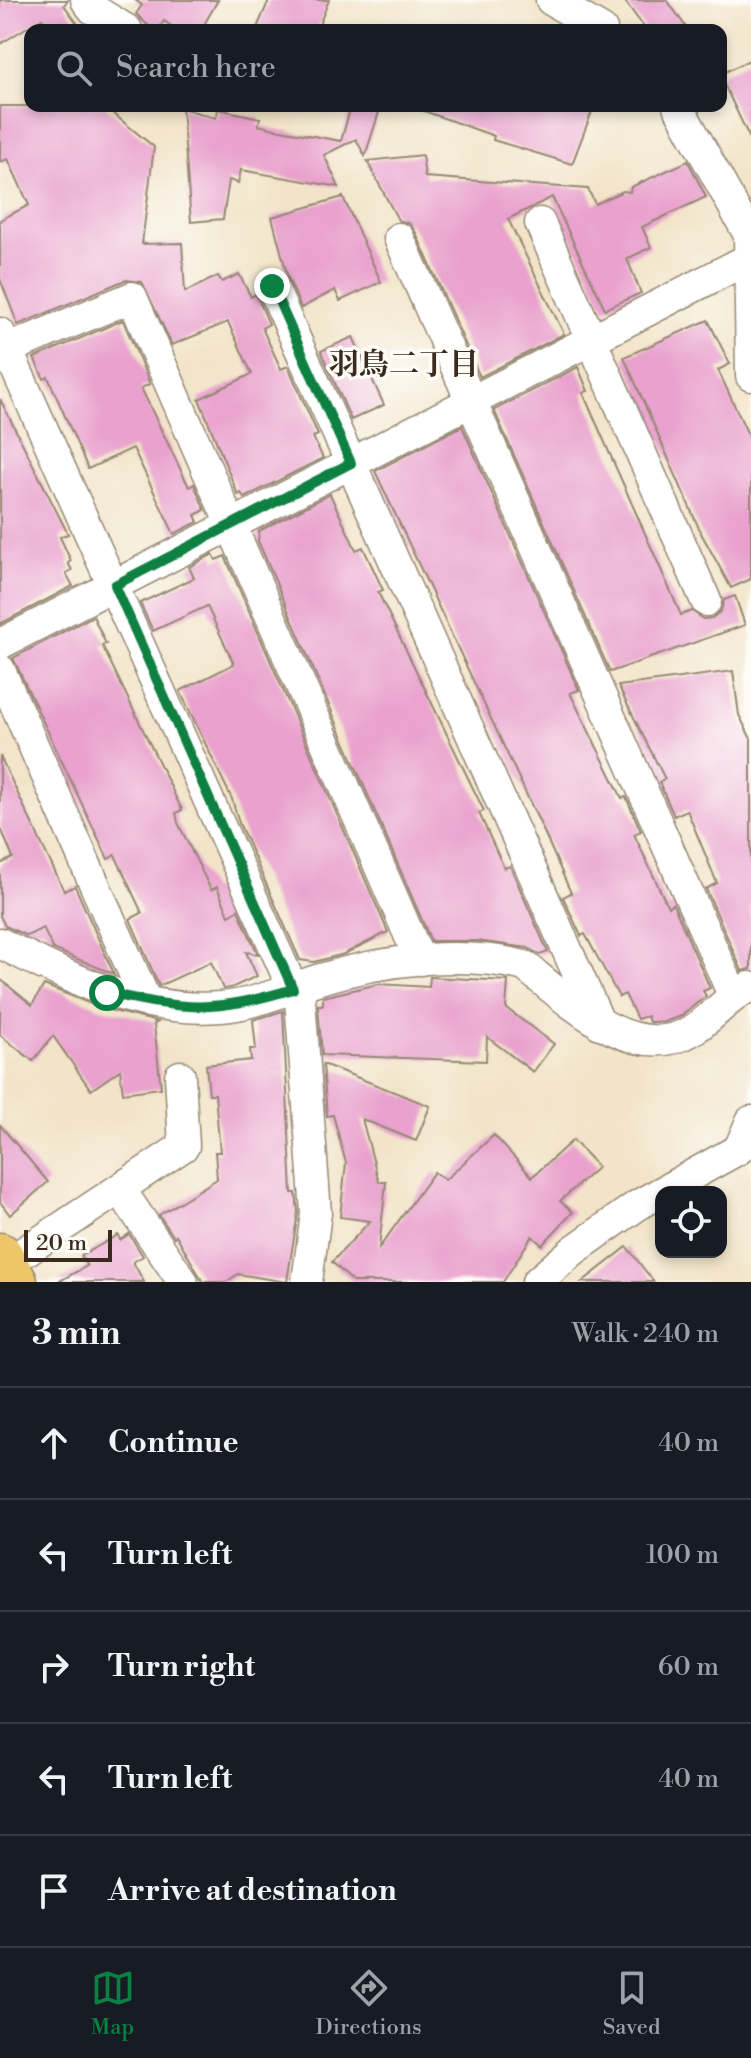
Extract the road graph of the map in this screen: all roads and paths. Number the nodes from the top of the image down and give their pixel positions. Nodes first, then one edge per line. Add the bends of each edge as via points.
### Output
1 (86, 0) edge
2 (551, 0) edge
3 (117, 24) edge
4 (592, 24) edge
5 (681, 112) edge
6 (540, 223) dead end
7 (399, 238) dead end
8 (750, 258) edge
9 (272, 286) dead end
10 (592, 339) junction
11 (4, 341) edge
12 (751, 376) edge
13 (471, 401) junction
14 (351, 463) junction
15 (230, 525) junction
16 (115, 585) junction
17 (706, 601) dead end
18 (0, 644) edge
19 (0, 670) edge
20 (0, 943) edge
21 (420, 960) junction
22 (296, 987) junction
23 (742, 990) edge
24 (146, 1001) junction
25 (601, 1026) junction
26 (180, 1076) dead end
27 (751, 1121) edge
28 (120, 1189) junction
29 (7, 1267) edge
30 (183, 1282) edge
31 (307, 1282) edge
32 (537, 1282) edge

1 - 3 street
2 - 4 street
5 - 8 street via 749,235
6 - 10 street
7 - 13 street
8 - 10 street
8 - 12 street
9 - 14 street
10 - 13 street
10 - 17 street
11 - 15 street via 132,297
11 - 16 street
13 - 14 street
13 - 23 street
14 - 15 street
14 - 25 street
15 - 16 street
15 - 21 street
16 - 18 street
16 - 22 street
19 - 24 street
20 - 24 street via 107,993
21 - 22 street
21 - 25 street via 525,966
22 - 24 street via 219,1007 178,1008
22 - 31 street via 316,1213
23 - 25 street via 692,1031 664,1043
26 - 28 street via 184,1146
27 - 32 street via 739,1149 638,1205
28 - 29 street
28 - 30 street

